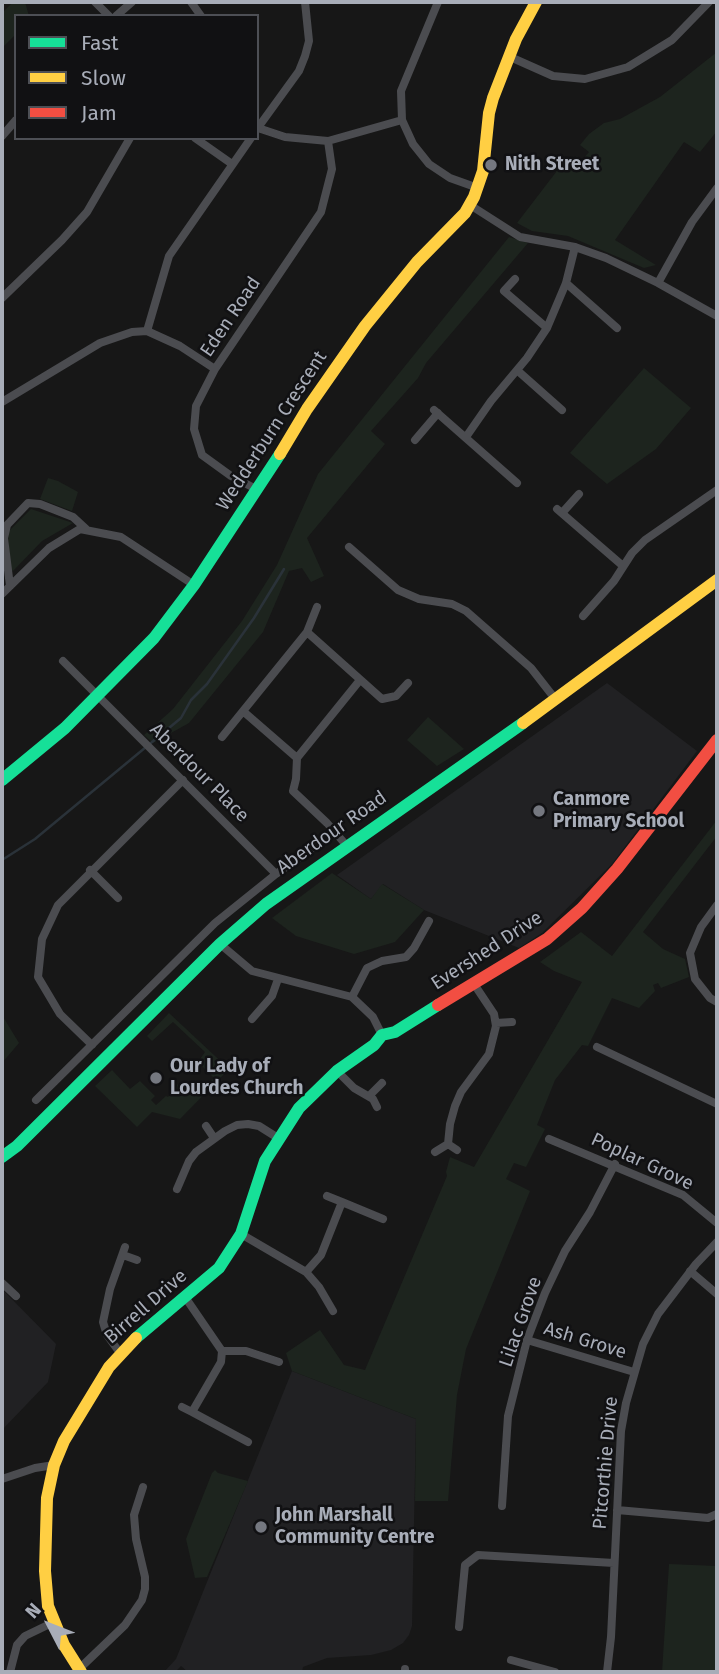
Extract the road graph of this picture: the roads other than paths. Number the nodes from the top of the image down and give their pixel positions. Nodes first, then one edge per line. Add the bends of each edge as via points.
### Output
1 (94, 2) edge
2 (132, 2) edge
3 (305, 2) edge
4 (438, 2) edge
5 (536, 2) edge
6 (709, 2) edge
7 (107, 14) edge
8 (118, 14) edge
9 (508, 56) junction
10 (402, 120) junction
11 (14, 122) edge
12 (259, 127) edge
13 (259, 128) edge
14 (2, 136) edge
15 (129, 140) edge
16 (198, 140) edge
17 (250, 140) edge
18 (328, 141) junction
19 (232, 164) junction
20 (478, 188) junction
21 (717, 188) edge
22 (470, 205) junction
23 (575, 247) junction
24 (515, 279) dead end
25 (566, 283) junction
26 (659, 283) junction
27 (2, 298) edge
28 (717, 316) edge
29 (547, 328) junction
30 (617, 328) dead end
31 (147, 331) junction
32 (215, 369) junction
33 (518, 371) junction
34 (2, 402) edge
35 (562, 410) dead end
36 (466, 438) junction
37 (415, 440) dead end
38 (517, 483) dead end
39 (258, 490) junction
40 (717, 490) edge
41 (579, 494) dead end
42 (86, 530) junction
43 (349, 547) dead end
44 (623, 566) junction
45 (717, 580) edge
46 (194, 585) junction
47 (10, 586) junction
48 (2, 594) edge
49 (317, 607) dead end
50 (583, 616) dead end
51 (307, 632) junction
52 (63, 661) dead end
53 (360, 680) junction
54 (408, 683) dead end
55 (99, 695) junction
56 (556, 700) junction
57 (244, 712) junction
58 (222, 737) dead end
59 (717, 740) edge
60 (297, 758) junction
61 (2, 780) edge
62 (183, 780) junction
63 (317, 845) dead end
64 (347, 846) junction
65 (90, 870) junction
66 (276, 874) junction
67 (118, 898) dead end
68 (717, 905) edge
69 (429, 921) dead end
70 (220, 944) junction
71 (278, 979) junction
72 (474, 984) junction
73 (352, 997) junction
74 (717, 1002) edge
75 (252, 1019) dead end
76 (512, 1022) dead end
77 (496, 1023) junction
78 (382, 1035) junction
79 (92, 1045) junction
80 (597, 1047) dead end
81 (337, 1071) junction
82 (56, 1081) junction
83 (382, 1083) dead end
84 (69, 1093) junction
85 (369, 1096) junction
86 (36, 1100) dead end
87 (717, 1104) edge
88 (377, 1107) dead end
89 (206, 1126) dead end
90 (214, 1138) junction
91 (278, 1138) junction
92 (549, 1139) dead end
93 (449, 1144) junction
94 (457, 1150) dead end
95 (435, 1152) dead end
96 (2, 1157) edge
97 (615, 1164) junction
98 (177, 1189) dead end
99 (327, 1196) dead end
100 (342, 1202) junction
101 (383, 1219) dead end
102 (717, 1223) edge
103 (241, 1234) junction
104 (717, 1242) edge
105 (137, 1260) dead end
106 (690, 1271) junction
107 (306, 1272) junction
108 (2, 1283) edge
109 (717, 1294) edge
110 (16, 1296) dead end
111 (185, 1297) junction
112 (333, 1311) dead end
113 (527, 1340) junction
114 (222, 1351) junction
115 (120, 1353) junction
116 (279, 1362) dead end
117 (634, 1372) junction
118 (182, 1407) dead end
119 (192, 1412) junction
120 (248, 1442) dead end
121 (54, 1465) junction
122 (2, 1479) edge
123 (143, 1487) dead end
124 (502, 1506) dead end
125 (617, 1510) junction
126 (717, 1514) edge
127 (614, 1563) junction
128 (54, 1622) junction
129 (459, 1627) dead end
130 (510, 1660) dead end
131 (80, 1671) edge
132 (10, 1672) edge
133 (555, 1672) edge
134 (607, 1672) edge

1 - 7 street
2 - 8 street
3 - 12 street via 309,41 305,56
4 - 10 street via 401,91
5 - 9 street, Wedderburn Crescent
6 - 9 street via 672,40 628,67 585,79 553,76
9 - 20 street, Wedderburn Crescent via 489,113
10 - 18 street
10 - 20 street via 429,164
11 - 14 street
13 - 18 street via 285,137
15 - 27 street via 87,212
16 - 19 street
17 - 19 street
18 - 32 street, Eden Road via 331,169 321,212
19 - 31 street via 169,256
20 - 22 street, Wedderburn Crescent
21 - 26 street via 692,222
22 - 23 street via 520,236
22 - 39 street, Wedderburn Crescent via 365,326
23 - 25 street
23 - 26 street
24 - 29 street via 504,291
25 - 29 street
25 - 30 street
26 - 28 street
29 - 33 street
31 - 32 street
31 - 34 street via 115,336
32 - 39 street, Eden Road via 196,406 194,429 202,455
33 - 35 street
33 - 36 street
36 - 37 street via 436,411
36 - 38 street
39 - 46 street, Wedderburn Crescent
40 - 44 street via 660,528
41 - 44 street via 560,511
42 - 46 street via 121,537
42 - 47 street via 80,528 49,548
42 - 47 street via 73,517 28,503 7,525 4,538
43 - 56 street via 398,590 466,611 531,668
44 - 50 street
45 - 56 street, Aberdour Road
46 - 55 street, Wedderburn Crescent via 154,638
47 - 48 street
49 - 51 street
51 - 53 street
51 - 57 street
52 - 55 street
53 - 54 street via 382,699 397,696
53 - 60 street
55 - 61 street, Wedderburn Crescent
55 - 62 street, Aberdour Place
56 - 64 street, Aberdour Road
57 - 58 street
57 - 60 street
59 - 72 street, Evershed Drive via 582,908 542,943
60 - 64 street via 295,795
62 - 65 street
62 - 66 street, Aberdour Place
63 - 66 street, Aberdour Road
64 - 70 street, Aberdour Road via 266,904
65 - 67 street
65 - 79 street via 58,905 42,939 38,977 60,1014
66 - 79 street, Aberdour Road via 215,923
68 - 74 street via 690,953 695,979
69 - 73 street via 406,957 367,968
70 - 71 street via 252,971
70 - 84 street, Aberdour Road
71 - 73 street
71 - 75 street via 272,996
72 - 77 street
72 - 78 street, Evershed Drive via 395,1032
73 - 78 street via 373,1017
76 - 77 street
77 - 93 street via 489,1054 455,1106
78 - 81 street, Evershed Drive
79 - 82 street, Aberdour Road
80 - 87 street
81 - 85 street
81 - 91 street, Birrell Drive via 299,1108
82 - 84 street
82 - 86 street, Aberdour Road
83 - 85 street
84 - 96 street, Aberdour Road
85 - 88 street
89 - 90 street
90 - 91 street via 248,1124
90 - 98 street via 189,1161
91 - 103 street, Birrell Drive via 265,1161
92 - 97 street, Poplar Grove
93 - 94 street
93 - 95 street
97 - 102 street, Poplar Grove via 683,1195
97 - 113 street, Lilac Grove via 565,1251
99 - 100 street
100 - 101 street
100 - 107 street via 321,1255
103 - 107 street
103 - 111 street, Birrell Drive via 219,1268
104 - 106 street, Pitcorthie Drive
105 - 115 street via 124,1251 103,1322
106 - 109 street
106 - 117 street, Pitcorthie Drive via 658,1314
107 - 112 street
108 - 110 street
111 - 114 street
111 - 115 street, Birrell Drive
113 - 117 street, Ash Grove
113 - 124 street, Lilac Grove via 508,1416
114 - 116 street via 246,1351
114 - 119 street via 221,1362
115 - 121 street, Birrell Drive via 70,1430
117 - 125 street, Pitcorthie Drive via 621,1431
118 - 119 street
119 - 120 street
121 - 122 street
121 - 128 street, Birrell Drive via 45,1543 46,1589
123 - 131 street via 134,1515 145,1577 142,1600 125,1625
125 - 126 street
125 - 127 street, Pitcorthie Drive
127 - 129 street via 478,1555 465,1565
127 - 134 street, Pitcorthie Drive
128 - 131 street, Birrell Drive
128 - 132 street via 17,1645
130 - 133 street

